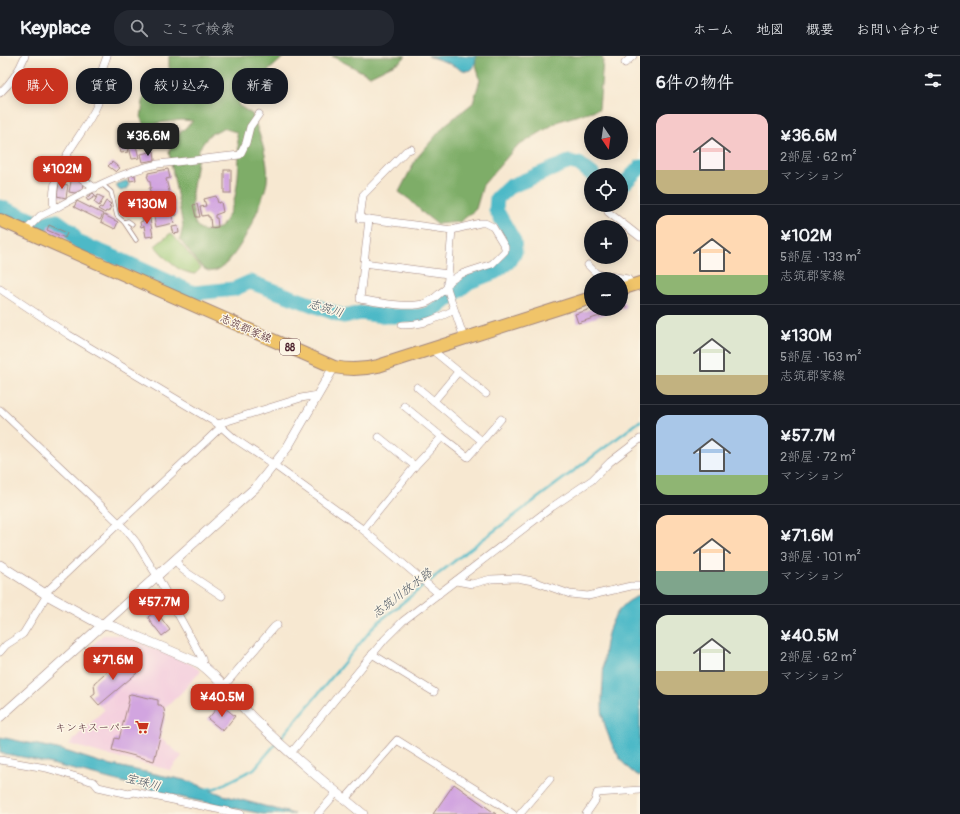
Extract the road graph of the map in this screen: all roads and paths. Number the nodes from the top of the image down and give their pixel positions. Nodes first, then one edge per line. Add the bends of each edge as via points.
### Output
1 (25, 56) edge
2 (107, 56) edge
3 (633, 56) edge
4 (625, 63) dead end
5 (0, 93) edge
6 (259, 114) dead end
7 (411, 149) dead end
8 (61, 164) junction
9 (103, 185) junction
10 (95, 188) junction
11 (54, 209) junction
12 (608, 212) dead end
13 (369, 219) junction
14 (0, 220) edge
15 (124, 222) junction
16 (132, 224) dead end
17 (27, 228) junction
18 (452, 230) junction
19 (640, 237) edge
20 (136, 240) dead end
21 (364, 263) junction
22 (588, 265) dead end
23 (448, 274) junction
24 (631, 286) edge
25 (447, 288) junction
26 (0, 289) edge
27 (584, 300) edge
28 (453, 306) junction
29 (402, 325) dead end
30 (464, 338) junction
31 (431, 349) junction
32 (334, 367) junction
33 (458, 372) junction
34 (417, 387) dead end
35 (318, 394) junction
36 (486, 394) dead end
37 (434, 400) junction
38 (404, 406) dead end
39 (0, 410) edge
40 (501, 419) dead end
41 (219, 425) junction
42 (379, 437) dead end
43 (442, 437) junction
44 (640, 439) edge
45 (482, 441) junction
46 (274, 465) junction
47 (415, 466) junction
48 (119, 523) junction
49 (363, 530) junction
50 (175, 560) junction
51 (0, 565) edge
52 (157, 576) junction
53 (456, 581) junction
54 (640, 586) edge
55 (439, 594) junction
56 (46, 595) junction
57 (222, 596) dead end
58 (104, 625) junction
59 (277, 625) dead end
60 (0, 652) edge
61 (372, 654) junction
62 (203, 665) junction
63 (224, 686) junction
64 (434, 692) dead end
65 (0, 717) edge
66 (290, 752) junction
67 (0, 760) edge
68 (550, 779) dead end
69 (640, 790) edge
70 (337, 792) junction
71 (344, 799) junction
72 (241, 814) edge
73 (318, 814) edge
74 (363, 814) edge
75 (513, 814) edge
76 (520, 814) edge
77 (586, 814) edge

1 - 5 street via 17,74
2 - 8 street via 99,83 98,102 88,123
3 - 4 street
6 - 9 street via 250,127 246,144 240,154 158,164 133,171
7 - 13 street via 406,151 363,195 360,219
8 - 10 street
8 - 11 street via 54,189
9 - 10 street
9 - 15 lane via 111,192 116,213
10 - 11 street
11 - 17 street via 40,216
12 - 19 street
13 - 18 street
13 - 21 street
14 - 17 main road, 志筑郡家線 / 88
15 - 16 lane
15 - 20 lane
17 - 32 main road, 志筑郡家線 / 88
18 - 23 street
18 - 25 street via 485,223 493,227 505,251 492,264 461,274
21 - 23 street
21 - 25 street via 360,299 400,305 425,303
22 - 24 street via 597,274 628,280
23 - 25 street
25 - 28 street
26 - 41 street via 69,335
27 - 30 main road, 志筑郡家線 / 88
28 - 29 street via 436,320 416,325
28 - 30 street
30 - 31 main road, 志筑郡家線 / 88
31 - 32 main road, 志筑郡家線 / 88 via 363,369
31 - 33 street
32 - 35 street
33 - 36 street
33 - 37 street
34 - 37 street
35 - 41 street
35 - 46 street
37 - 45 street
38 - 43 street
39 - 48 street
40 - 45 street
41 - 46 street
41 - 48 street
42 - 47 street
43 - 45 street via 468,457
43 - 47 street
44 - 53 street via 592,480 552,507
46 - 49 street
46 - 50 street via 244,499
47 - 49 street
48 - 52 street via 136,542
48 - 56 street
49 - 55 street
50 - 52 street
50 - 57 street via 183,570
51 - 56 street
52 - 58 street
52 - 62 street via 202,658
53 - 54 street via 472,584 491,579 516,578 570,594 588,596
53 - 55 street
55 - 61 street via 403,621
56 - 58 street
56 - 60 street via 23,634
58 - 62 street
58 - 65 street
59 - 63 street
61 - 64 street
61 - 66 street
62 - 63 street
63 - 66 street via 251,717
66 - 70 street
67 - 72 street via 46,768 94,782 98,787 129,794 134,792
68 - 76 street
69 - 77 street via 597,792 595,801
70 - 71 street
70 - 73 street
71 - 74 street
71 - 75 street via 397,740

